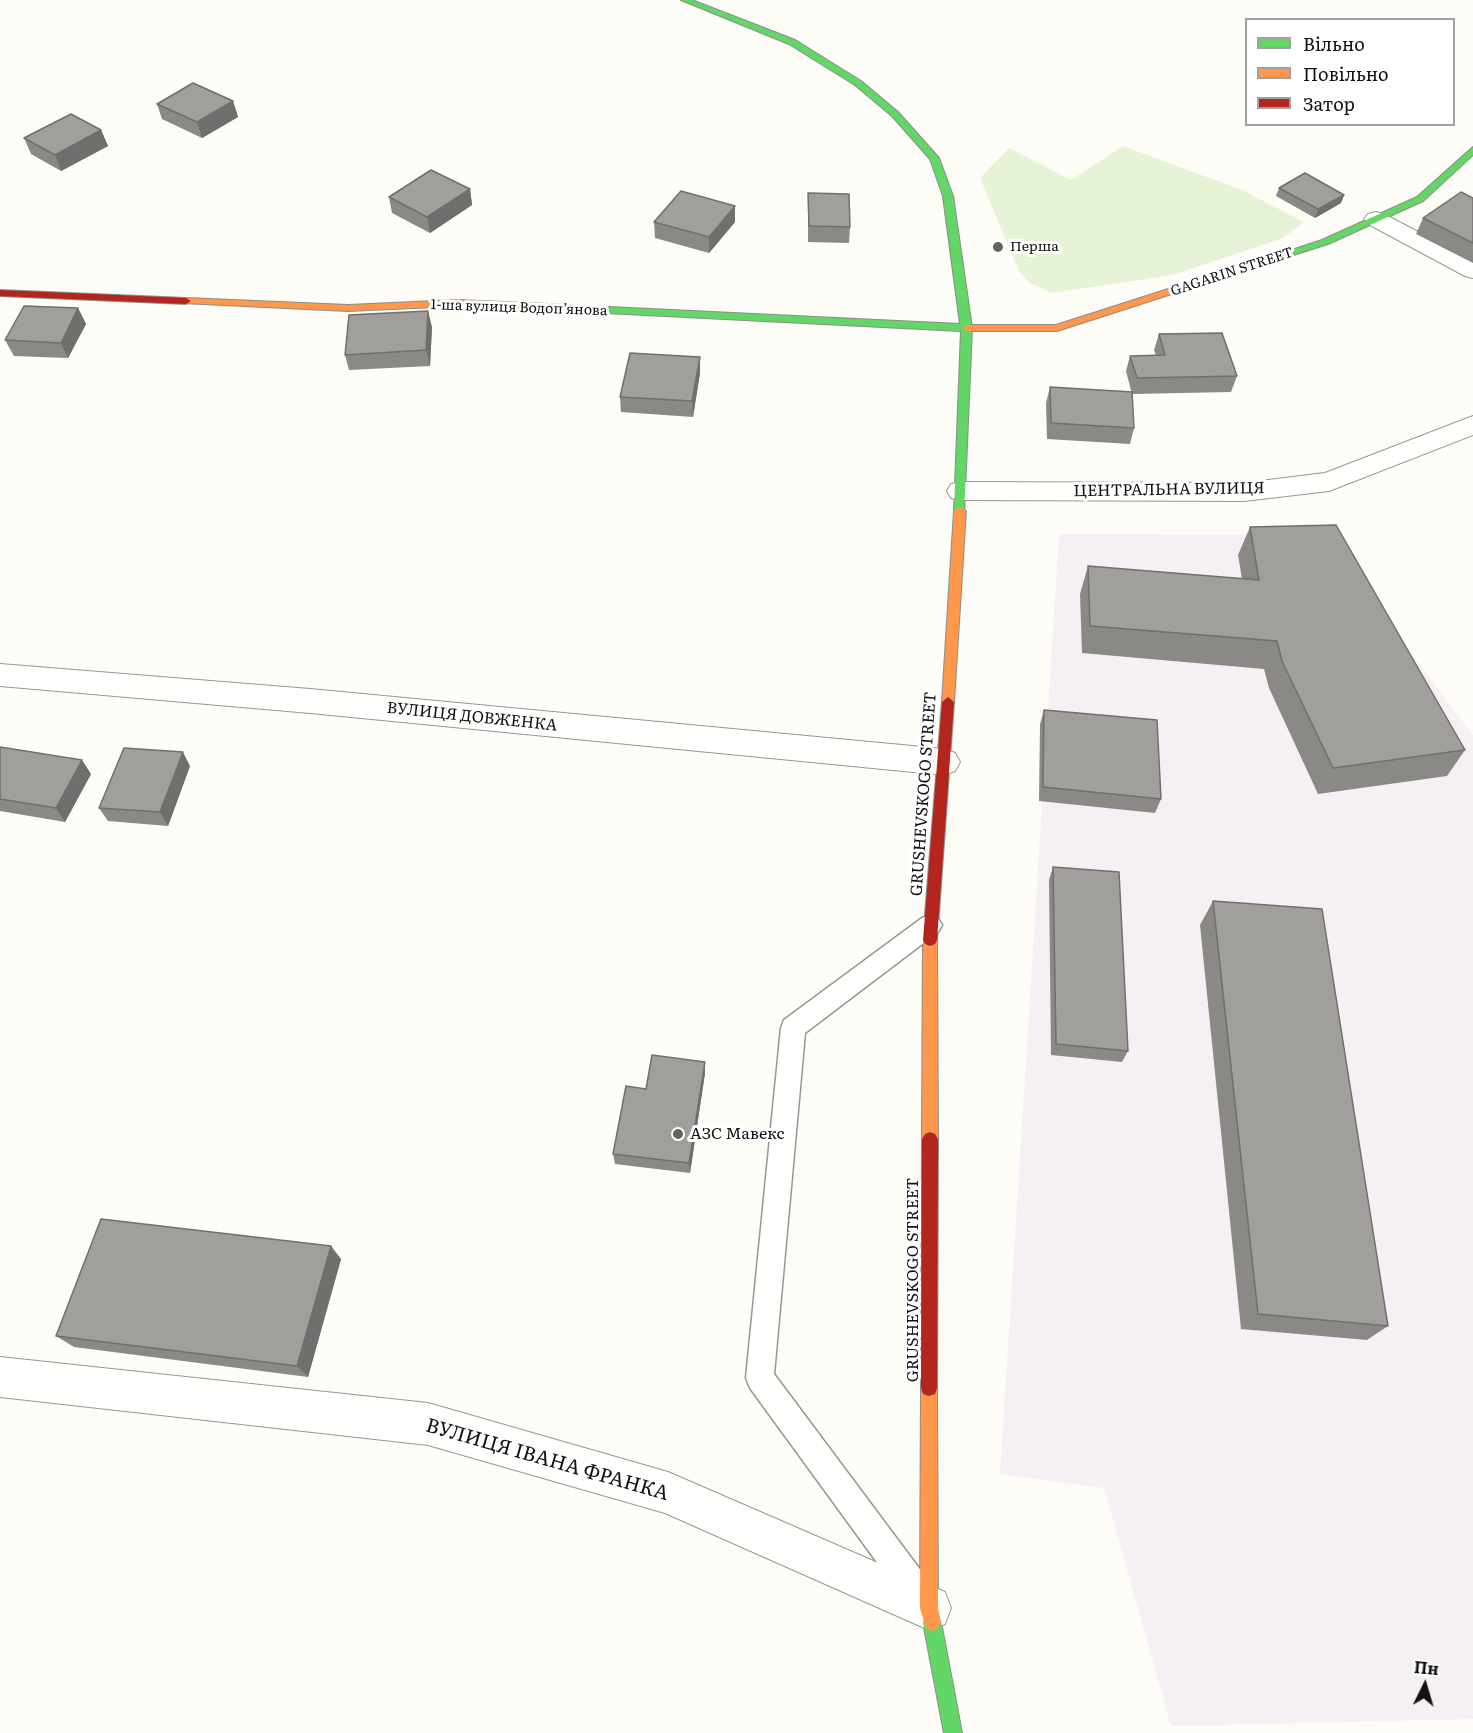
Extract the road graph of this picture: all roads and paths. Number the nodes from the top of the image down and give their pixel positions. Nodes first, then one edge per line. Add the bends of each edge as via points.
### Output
1 (685, 0) edge
2 (1473, 150) edge
3 (1376, 219) junction
4 (1473, 271) edge
5 (0, 293) edge
6 (966, 328) junction
7 (1473, 425) edge
8 (961, 491) junction
9 (0, 675) edge
10 (944, 762) junction
11 (930, 925) junction
12 (0, 1377) edge
13 (929, 1608) junction
14 (953, 1733) edge

1 - 6 main road, GRUSHEVSKOGO STREET via 792,42 858,83 895,114 934,158 948,196
2 - 3 main road, GAGARIN STREET via 1420,199
3 - 4 street
3 - 6 main road, GAGARIN STREET via 1325,242 1057,328
5 - 6 main road, 1-ша вулиця Водопʼянова via 348,308 458,303
6 - 8 main road, GRUSHEVSKOGO STREET
7 - 8 street, ЦЕНТРАЛЬНА ВУЛИЦЯ via 1329,482 1244,492
8 - 10 main road, GRUSHEVSKOGO STREET
9 - 10 street, ВУЛИЦЯ ДОВЖЕНКА
10 - 11 main road, GRUSHEVSKOGO STREET
11 - 13 main road, GRUSHEVSKOGO STREET
11 - 13 lane via 793,1028 760,1378
12 - 13 street, ВУЛИЦЯ ІВАНА ФРАНКА via 428,1424 668,1493
13 - 14 main road, GRUSHEVSKOGO STREET

